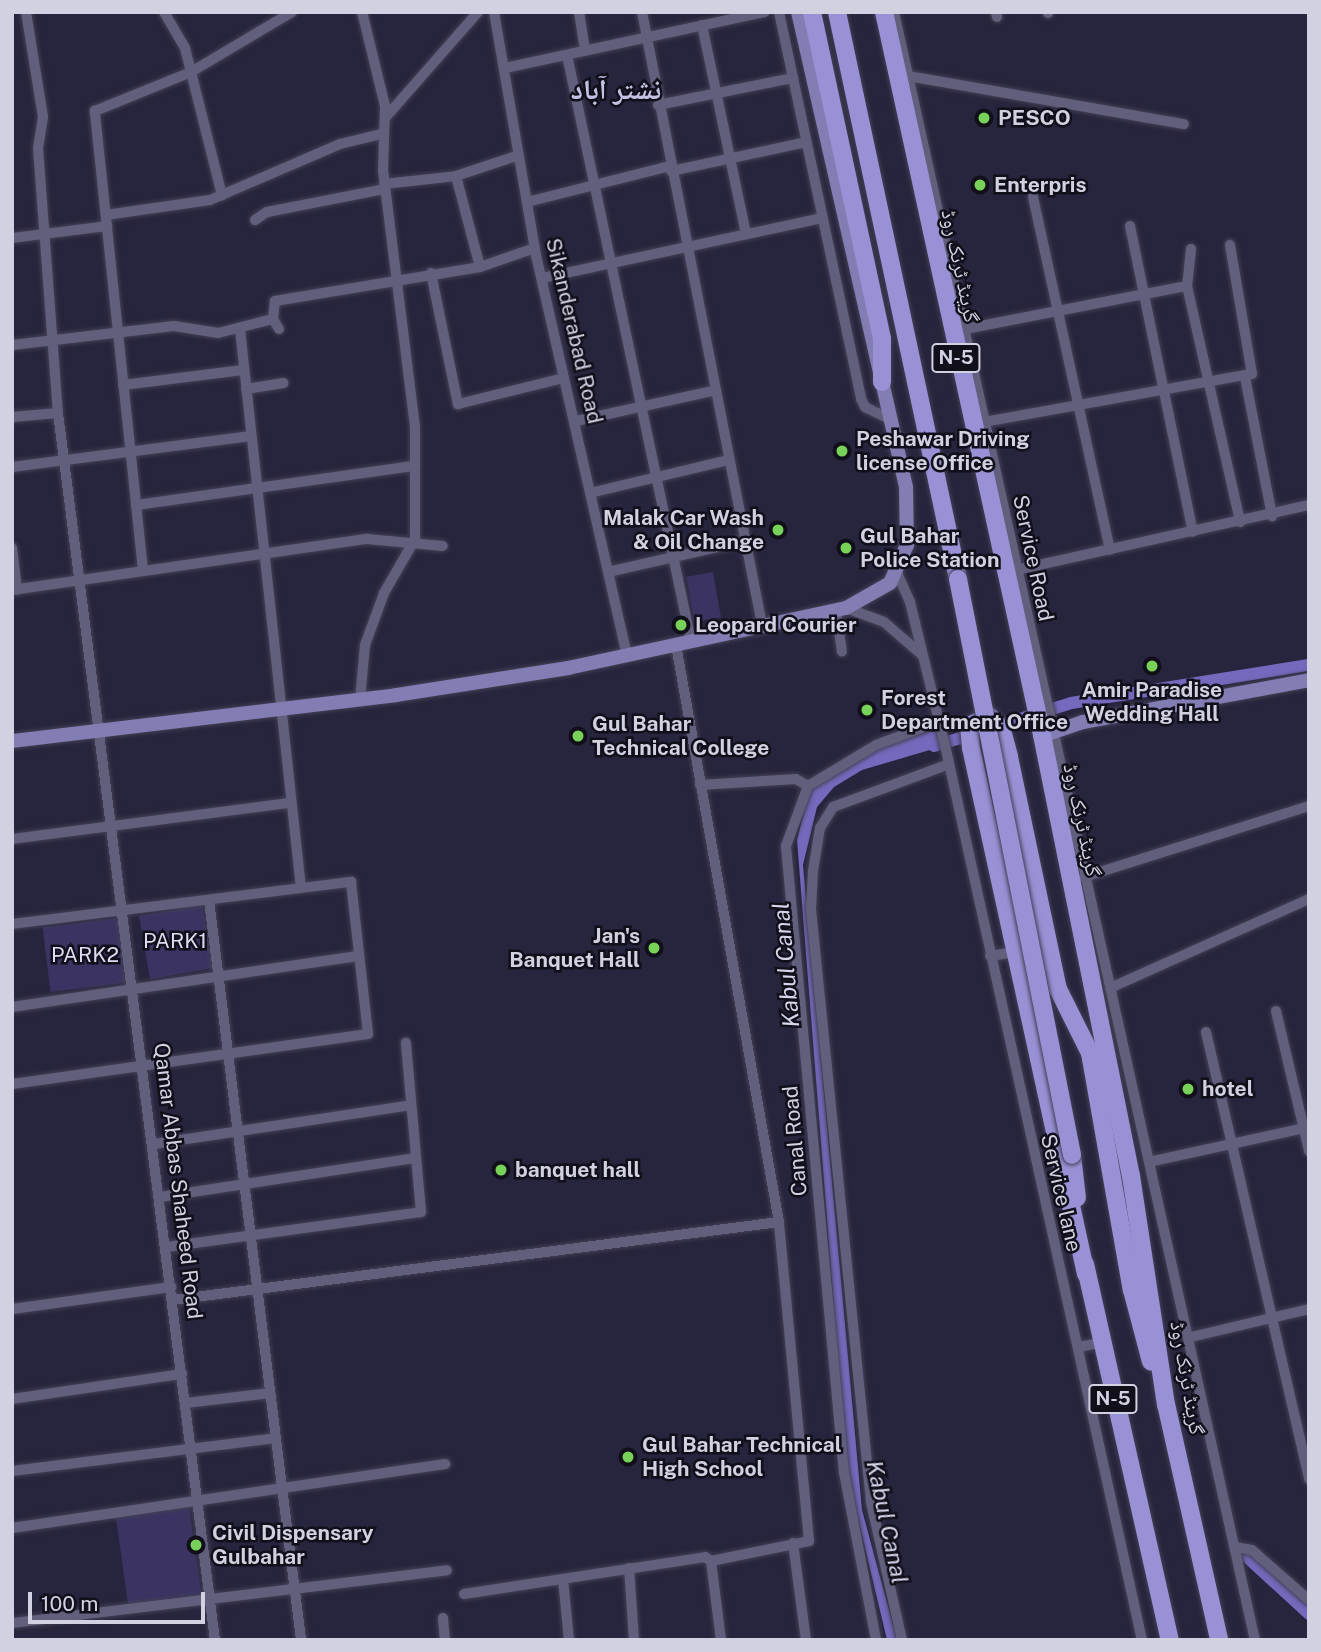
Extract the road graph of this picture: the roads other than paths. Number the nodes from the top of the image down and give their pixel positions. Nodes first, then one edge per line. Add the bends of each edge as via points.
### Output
1 (26, 12) edge
2 (164, 12) edge
3 (292, 12) edge
4 (362, 12) edge
5 (478, 12) edge
6 (494, 12) edge
7 (579, 12) edge
8 (642, 12) edge
9 (765, 12) edge
10 (779, 12) edge
11 (798, 12) edge
12 (812, 12) edge
13 (837, 12) edge
14 (884, 12) edge
15 (894, 12) edge
16 (702, 25) junction
17 (647, 37) junction
18 (585, 49) junction
19 (567, 55) junction
20 (505, 68) junction
21 (191, 72) junction
22 (908, 76) junction
23 (793, 78) junction
24 (716, 93) junction
25 (659, 105) junction
26 (383, 120) junction
27 (1184, 124) dead end
28 (381, 134) junction
29 (806, 142) junction
30 (519, 155) junction
31 (730, 158) junction
32 (670, 168) junction
33 (456, 176) junction
34 (594, 185) junction
35 (384, 186) junction
36 (222, 195) junction
37 (1033, 197) dead end
38 (527, 202) junction
39 (822, 218) junction
40 (107, 220) junction
41 (255, 220) dead end
42 (1130, 226) dead end
43 (44, 234) junction
44 (746, 234) junction
45 (12, 239) edge
46 (1230, 245) dead end
47 (686, 247) junction
48 (535, 248) junction
49 (1191, 249) dead end
50 (609, 262) junction
51 (480, 267) junction
52 (431, 273) junction
53 (394, 277) junction
54 (542, 278) junction
55 (1188, 286) junction
56 (1143, 295) junction
57 (1056, 311) junction
58 (965, 328) junction
59 (240, 329) junction
60 (118, 334) junction
61 (52, 341) junction
62 (12, 345) edge
63 (243, 370) junction
64 (1245, 377) junction
65 (564, 378) junction
66 (882, 382) junction
67 (284, 383) dead end
68 (1210, 383) junction
69 (123, 385) junction
70 (246, 389) junction
71 (713, 391) junction
72 (1165, 391) junction
73 (1077, 406) junction
74 (640, 408) junction
75 (58, 413) junction
76 (12, 416) edge
77 (890, 419) junction
78 (576, 421) junction
79 (984, 422) junction
80 (251, 436) junction
81 (131, 452) junction
82 (728, 460) junction
83 (64, 461) junction
84 (12, 467) edge
85 (415, 467) junction
86 (656, 478) junction
87 (257, 487) junction
88 (590, 493) junction
89 (136, 505) junction
90 (1309, 505) edge
91 (1272, 516) junction
92 (1240, 522) junction
93 (1193, 532) junction
94 (415, 540) junction
95 (745, 541) junction
96 (443, 546) dead end
97 (12, 548) edge
98 (1110, 550) junction
99 (264, 551) junction
100 (672, 555) junction
101 (143, 570) junction
102 (1016, 570) junction
103 (608, 572) junction
104 (898, 575) junction
105 (80, 581) junction
106 (15, 590) edge
107 (841, 609) junction
108 (762, 625) junction
109 (684, 643) junction
110 (842, 652) dead end
111 (921, 654) junction
112 (627, 656) junction
113 (1309, 680) edge
114 (360, 700) junction
115 (1038, 702) junction
116 (284, 707) junction
117 (939, 725) junction
118 (102, 728) junction
119 (1047, 730) junction
120 (12, 741) edge
121 (948, 759) junction
122 (700, 785) junction
123 (808, 786) junction
124 (291, 803) junction
125 (1309, 806) edge
126 (114, 826) junction
127 (988, 830) junction
128 (964, 835) junction
129 (12, 839) edge
130 (1084, 877) junction
131 (301, 888) junction
132 (1309, 899) edge
133 (209, 900) junction
134 (125, 910) junction
135 (12, 924) edge
136 (1014, 952) junction
137 (359, 956) junction
138 (990, 956) junction
139 (219, 978) junction
140 (1110, 988) junction
141 (135, 992) junction
142 (12, 1007) edge
143 (1276, 1011) dead end
144 (1206, 1032) dead end
145 (406, 1042) dead end
146 (228, 1054) junction
147 (144, 1065) junction
148 (12, 1084) edge
149 (411, 1105) junction
150 (1143, 1123) junction
151 (1121, 1126) junction
152 (1306, 1128) edge
153 (238, 1132) junction
154 (154, 1144) junction
155 (1233, 1146) junction
156 (1309, 1151) edge
157 (416, 1158) junction
158 (1153, 1161) junction
159 (244, 1184) junction
160 (160, 1197) junction
161 (779, 1222) junction
162 (251, 1235) junction
163 (166, 1247) junction
164 (1086, 1274) junction
165 (171, 1287) junction
166 (258, 1287) junction
167 (172, 1300) junction
168 (12, 1309) edge
169 (1309, 1309) edge
170 (1274, 1320) junction
171 (1191, 1337) junction
172 (1100, 1343) junction
173 (1078, 1347) junction
174 (182, 1374) junction
175 (270, 1392) junction
176 (12, 1399) edge
177 (186, 1403) junction
178 (1166, 1404) junction
179 (276, 1438) junction
180 (192, 1451) junction
181 (445, 1464) dead end
182 (12, 1471) edge
183 (1309, 1479) edge
184 (282, 1490) junction
185 (198, 1502) junction
186 (12, 1528) edge
187 (793, 1543) junction
188 (1235, 1548) junction
189 (711, 1561) junction
190 (629, 1568) junction
191 (447, 1570) dead end
192 (563, 1579) junction
193 (294, 1588) junction
194 (464, 1594) dead end
195 (210, 1596) junction
196 (1309, 1600) edge
197 (443, 1618) dead end
198 (12, 1623) edge
199 (215, 1640) edge
200 (301, 1640) edge
201 (445, 1640) edge
202 (569, 1640) edge
203 (634, 1640) edge
204 (721, 1640) edge
205 (806, 1640) edge
206 (876, 1640) edge
207 (902, 1640) edge
208 (1142, 1640) edge
209 (1170, 1640) edge
210 (1219, 1640) edge
211 (1255, 1640) edge

1 - 43 street, Qamar Abbas Shaheed Road via 43,117 38,148
2 - 21 street via 185,48
3 - 21 street
4 - 26 street
5 - 26 street
6 - 20 street, Sikanderabad Road
7 - 18 street
8 - 17 street
9 - 16 street
10 - 23 street
11 - 66 main road
12 - 66 highway via 882,339
13 - 164 highway, N-5, bridge via 958,579 1072,1155
14 - 115 highway, گرینڈ ٹرنک روڈ / N-5
15 - 22 street, Service Road
16 - 17 street
16 - 24 street
17 - 18 street
17 - 25 street
18 - 19 street
19 - 20 street
19 - 34 street
20 - 30 street, Sikanderabad Road
21 - 36 street
21 - 40 street via 95,111
22 - 27 street
22 - 58 street, Service Road
23 - 24 street
23 - 29 street
24 - 25 street
24 - 31 street
25 - 32 street
26 - 28 street
28 - 35 street
28 - 36 street via 340,144
29 - 31 street
29 - 39 street
30 - 33 street
30 - 38 street, Sikanderabad Road
31 - 32 street
31 - 44 street
32 - 34 street
32 - 47 street
33 - 35 street
33 - 51 street
34 - 38 street
34 - 50 street
35 - 41 street via 267,212
35 - 53 street
36 - 40 street
37 - 57 street
38 - 48 street, Sikanderabad Road
39 - 44 street
39 - 77 street via 861,399 865,407
40 - 43 street
40 - 60 street
42 - 56 street
43 - 45 street
43 - 61 street, Qamar Abbas Shaheed Road
44 - 47 street
46 - 64 street via 1252,373
47 - 50 street
47 - 71 street
48 - 51 street
48 - 54 street, Sikanderabad Road
49 - 55 street
50 - 54 street
50 - 74 street
51 - 52 street
52 - 53 street
52 - 65 street via 458,404
53 - 59 street via 275,301 276,324
53 - 85 street
54 - 65 street, Sikanderabad Road
55 - 56 street
55 - 68 street
56 - 57 street
56 - 72 street
57 - 58 street
57 - 73 street
58 - 79 street, Service Road
59 - 60 street via 207,332 174,326
59 - 63 street
60 - 61 street
60 - 69 street
61 - 62 street
61 - 75 street, Qamar Abbas Shaheed Road
63 - 69 street
63 - 70 street
64 - 68 street
64 - 91 street
65 - 78 street, Sikanderabad Road
66 - 77 main road
67 - 70 street
68 - 72 street
68 - 92 street
69 - 81 street
70 - 80 street
71 - 74 street
71 - 82 street
72 - 73 street
72 - 93 street
73 - 79 street
73 - 98 street
74 - 78 street
74 - 86 street
75 - 76 street
75 - 83 street, Qamar Abbas Shaheed Road
77 - 104 main road via 909,509 907,545
78 - 88 street, Sikanderabad Road
79 - 102 street, Service Road
80 - 81 street
80 - 87 street
81 - 83 street
81 - 89 street
82 - 86 street
82 - 95 street
83 - 84 street
83 - 105 street, Qamar Abbas Shaheed Road
85 - 87 street
85 - 94 street
86 - 88 street
86 - 100 street
87 - 89 street
87 - 99 street
88 - 103 street, Sikanderabad Road
89 - 101 street
90 - 91 street
91 - 92 street
92 - 93 street
93 - 98 street
94 - 96 street
94 - 99 street
94 - 114 street via 384,593 365,645
95 - 100 street
95 - 108 street
97 - 106 street
98 - 102 street
99 - 101 street
99 - 116 street
100 - 103 street
100 - 109 street
101 - 105 street
102 - 115 street, Service Road
103 - 112 street, Sikanderabad Road
104 - 107 main road
104 - 111 street, Service lane
105 - 106 street
105 - 118 street, Qamar Abbas Shaheed Road
107 - 108 main road
107 - 110 street
107 - 111 street via 884,622
108 - 109 main road
109 - 112 main road
109 - 122 street
111 - 117 street, Service lane
112 - 114 main road
113 - 119 main road
114 - 116 main road
115 - 119 highway, گرینڈ ٹرنک روڈ / N-5
116 - 118 main road
116 - 124 street
117 - 121 street, Service lane
117 - 123 street via 876,745
118 - 120 main road
118 - 126 street, Qamar Abbas Shaheed Road
119 - 130 street
119 - 151 highway, گرینڈ ٹرنک روڈ / N-5
121 - 128 street, Service lane
121 - 207 street via 833,807 820,828 811,909 871,1502
122 - 123 street via 796,779
122 - 161 street
123 - 206 street, Canal Road via 786,846 844,1473
124 - 126 street
124 - 131 street
125 - 130 street
126 - 129 street
126 - 134 street, Qamar Abbas Shaheed Road
127 - 128 street
127 - 136 highway
127 - 178 highway via 968,733 972,722 989,716 1002,730 1009,757 1058,989 1090,1053 1138,1316
128 - 138 street, Service lane
130 - 140 street
131 - 133 street
131 - 137 street via 351,882
132 - 140 street
133 - 134 street
133 - 139 street
134 - 135 street
134 - 141 street, Qamar Abbas Shaheed Road
136 - 138 street
136 - 164 highway
137 - 139 street
137 - 146 street via 368,1034
138 - 173 street, Service lane
139 - 141 street
139 - 146 street
140 - 150 street
141 - 142 street
141 - 147 street, Qamar Abbas Shaheed Road
143 - 152 street
144 - 155 street
145 - 149 street
146 - 147 street
146 - 153 street
147 - 148 street
147 - 154 street, Qamar Abbas Shaheed Road
149 - 153 street
149 - 157 street
150 - 151 street
150 - 158 street
151 - 178 highway, گرینڈ ٹرنک روڈ / N-5
152 - 155 street
152 - 156 street
153 - 154 street
153 - 159 street
154 - 160 street, Qamar Abbas Shaheed Road
155 - 158 street
155 - 170 street
157 - 159 street
157 - 162 street via 421,1212
158 - 171 street
159 - 160 street
159 - 162 street
160 - 163 street, Qamar Abbas Shaheed Road
161 - 166 street
161 - 187 street via 809,1541
162 - 163 street
162 - 166 street
163 - 165 street, Qamar Abbas Shaheed Road
164 - 172 highway, N-5
165 - 167 street, Qamar Abbas Shaheed Road
165 - 168 street
166 - 167 street
166 - 175 street
167 - 174 street, Qamar Abbas Shaheed Road
169 - 170 street
170 - 171 street
170 - 183 street
171 - 188 street
172 - 173 street
172 - 209 highway, N-5
173 - 208 street, Service lane
174 - 176 street
174 - 177 street, Qamar Abbas Shaheed Road
175 - 177 street
175 - 179 street
177 - 180 street, Qamar Abbas Shaheed Road
178 - 210 highway, گرینڈ ٹرنک روڈ / N-5
179 - 180 street
179 - 184 street
180 - 182 street
180 - 185 street, Qamar Abbas Shaheed Road
181 - 184 street
184 - 185 street
184 - 193 street
185 - 186 street
185 - 195 street, Qamar Abbas Shaheed Road
187 - 189 street
187 - 205 street
188 - 196 street via 1252,1550
188 - 211 street
189 - 190 street via 705,1557
189 - 204 street
190 - 192 street
190 - 203 street
191 - 193 street
192 - 194 street
192 - 202 street
193 - 195 street
193 - 200 street
195 - 198 street
195 - 199 street, Qamar Abbas Shaheed Road
197 - 201 street

